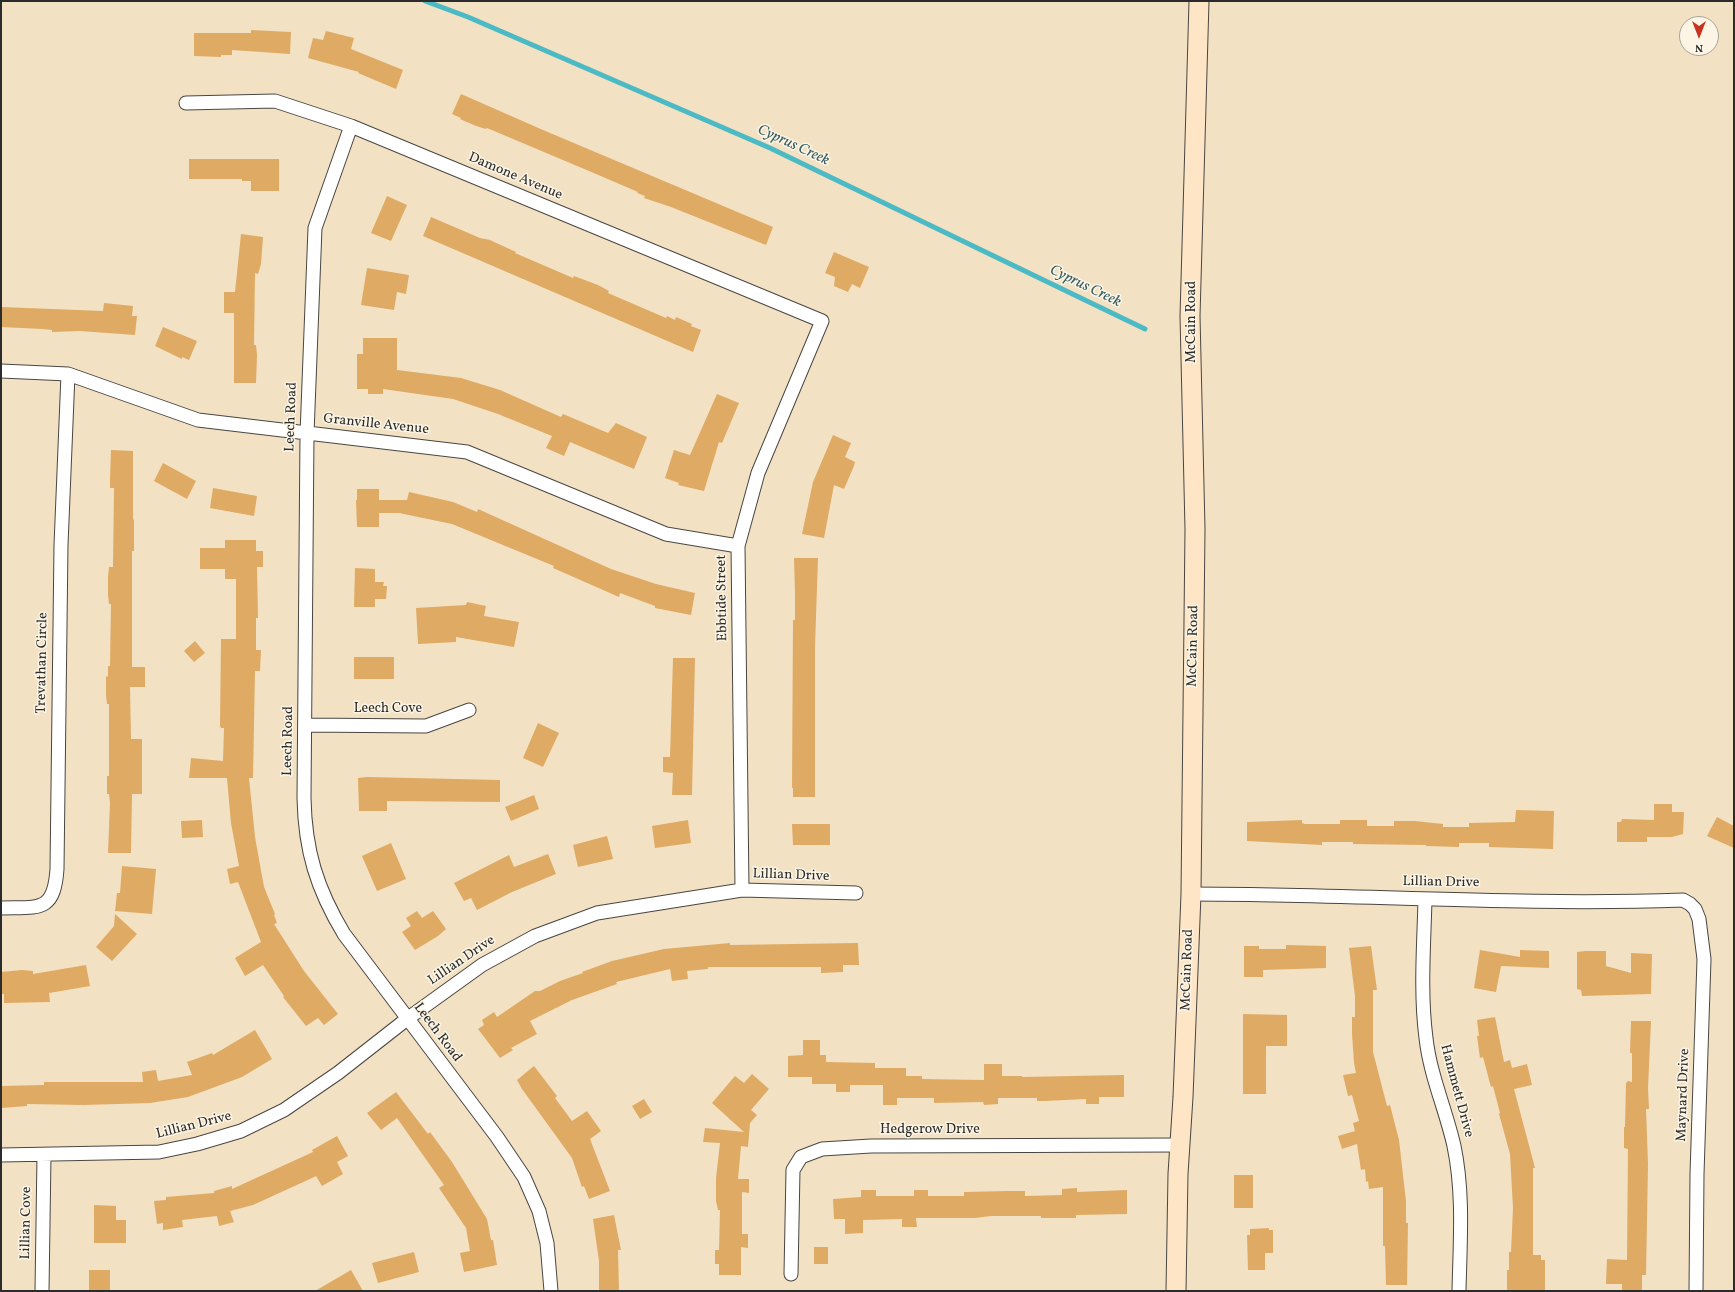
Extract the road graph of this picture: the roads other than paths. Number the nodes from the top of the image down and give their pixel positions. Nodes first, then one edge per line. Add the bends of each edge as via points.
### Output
1 (1199, 1) edge
2 (186, 103) dead end
3 (352, 126) junction
4 (822, 321) joint
5 (1, 371) edge
6 (68, 374) junction
7 (307, 434) junction
8 (738, 546) junction
9 (468, 710) dead end
10 (305, 725) junction
11 (742, 890) junction
12 (856, 893) dead end
13 (1191, 894) junction
14 (1425, 898) junction
15 (1690, 904) joint
16 (1, 908) edge
17 (407, 1019) junction
18 (1180, 1145) junction
19 (1, 1155) edge
20 (44, 1155) junction
21 (791, 1274) dead end
22 (42, 1291) edge
23 (551, 1291) edge
24 (1176, 1291) edge
25 (1459, 1291) edge
26 (1696, 1291) edge

1 - 13 street, McCain Road via 1190,316 1195,528
2 - 3 street, Damone Avenue via 275,101
3 - 4 street, Damone Avenue
3 - 7 street, Leech Road via 315,228
4 - 8 street, Ebbtide Street via 758,473
5 - 6 street, Granville Avenue
6 - 7 street, Granville Avenue via 198,420
6 - 16 street, Trevathan Circle via 61,544 56,886 51,900 43,905
7 - 8 street, Granville Avenue via 467,452 666,534
7 - 10 street, Leech Road
8 - 11 street, Ebbtide Street
9 - 10 street, Leech Cove via 426,726
10 - 17 street, Leech Road via 304,815 306,838 317,881 327,906 344,934
11 - 12 street, Lillian Drive
11 - 17 street, Lillian Drive via 597,912 562,925 535,936 482,965
13 - 14 street, Lillian Drive
13 - 18 street, McCain Road
14 - 15 street, Lillian Drive via 1613,902 1683,900
14 - 25 street, Hammett Drive via 1425,1027 1458,1173
15 - 26 street, Maynard Drive via 1699,919 1704,959
17 - 20 street, Lillian Drive via 338,1073 284,1110 241,1131 159,1152
17 - 23 street, Leech Road via 497,1137 524,1177 539,1211 547,1243
18 - 21 street, Hedgerow Drive via 871,1146 822,1149 801,1157 793,1170
18 - 24 street, McCain Road
19 - 20 street, Lillian Drive
20 - 22 street, Lillian Cove

